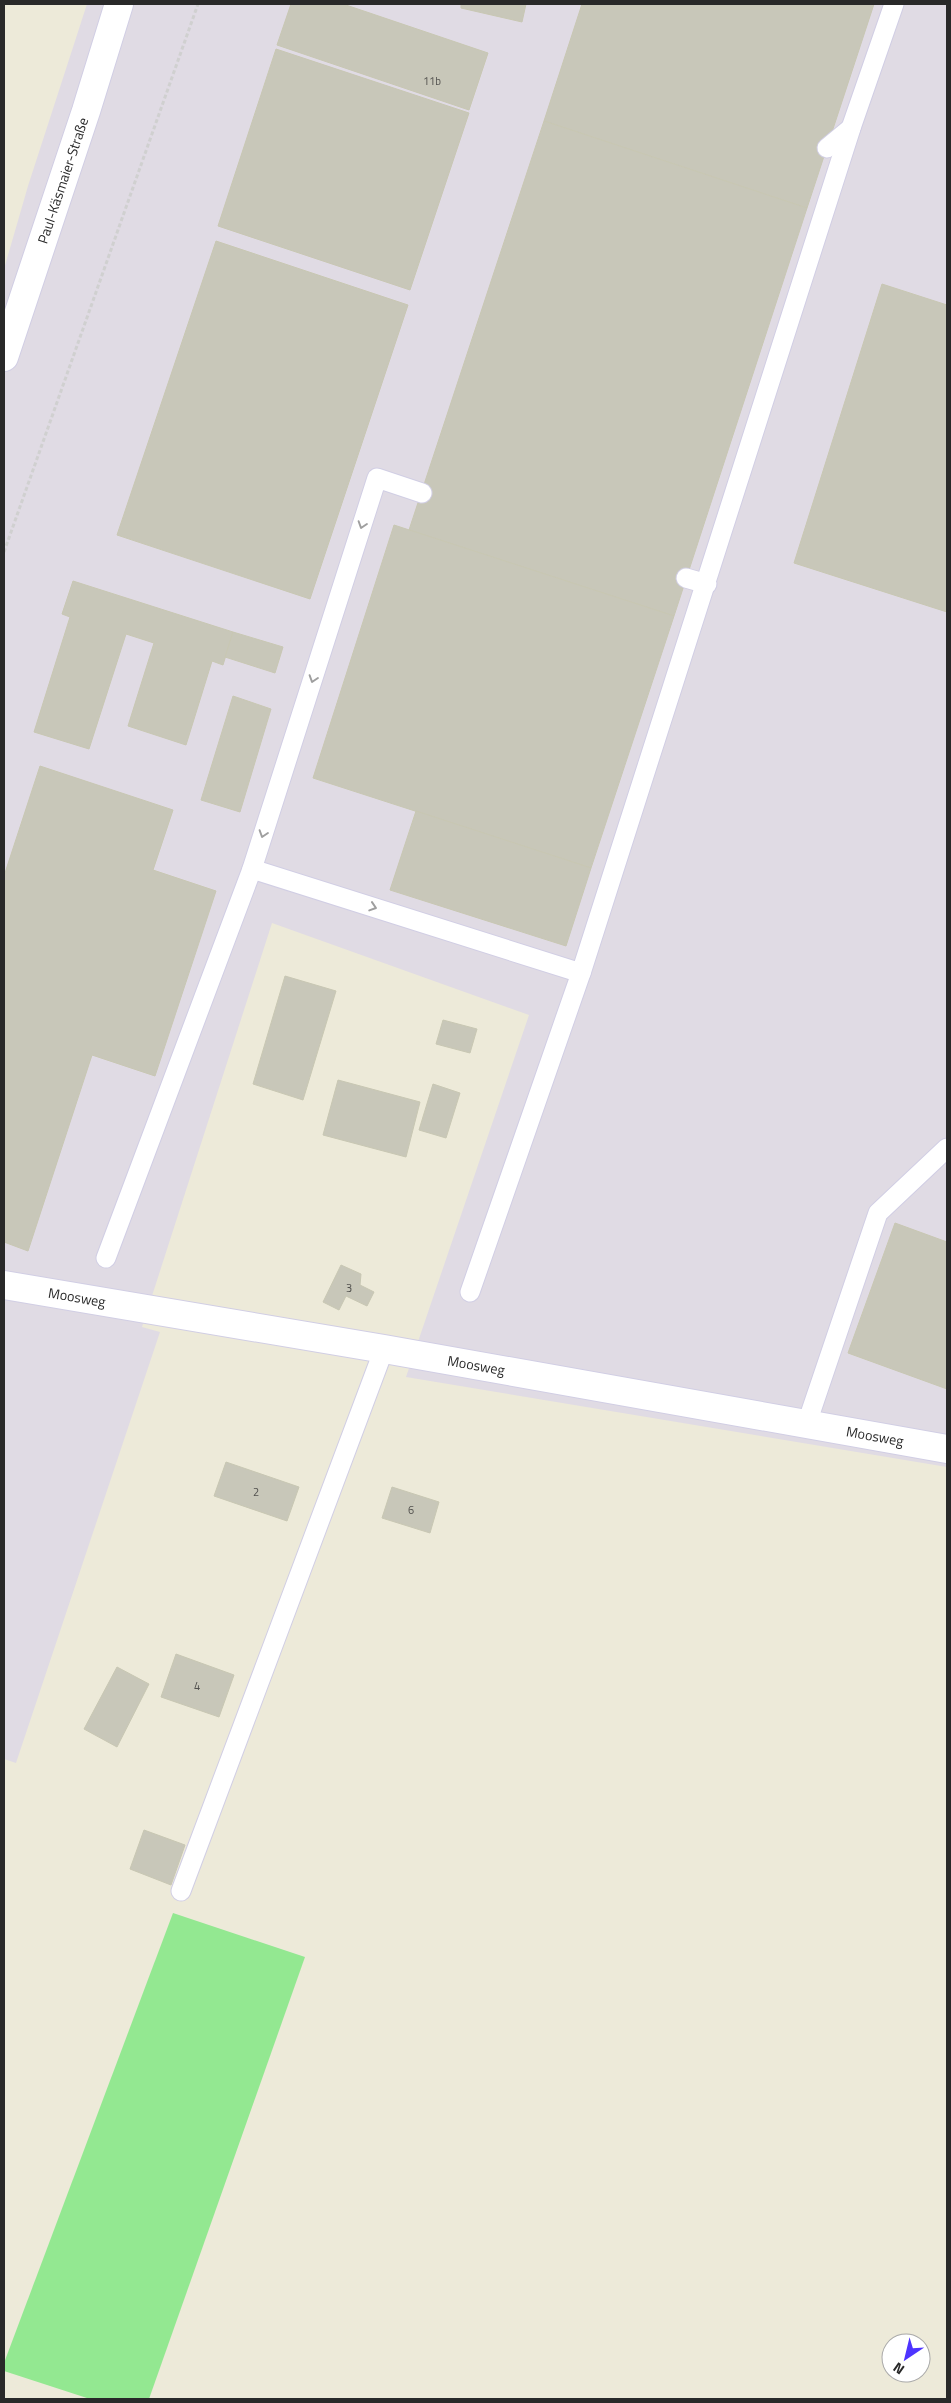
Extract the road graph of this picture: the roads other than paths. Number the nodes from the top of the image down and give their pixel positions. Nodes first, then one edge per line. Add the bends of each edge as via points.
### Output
1 (119, 4) edge
2 (894, 4) edge
3 (851, 128) junction
4 (827, 148) dead end
5 (4, 357) edge
6 (422, 493) dead end
7 (686, 578) dead end
8 (707, 584) junction
9 (252, 869) junction
10 (581, 973) junction
11 (947, 1148) edge
12 (106, 1258) dead end
13 (4, 1285) edge
14 (470, 1292) dead end
15 (384, 1349) junction
16 (807, 1423) junction
17 (947, 1449) edge
18 (181, 1891) dead end

1 - 5 street, Paul-Käsmaier-Straße
2 - 3 lane
3 - 4 lane
3 - 8 lane
6 -> 9 lane via 377,478
7 - 8 lane
8 - 10 lane
9 -> 10 lane
9 - 12 lane
10 - 14 lane
11 - 16 lane via 878,1213
13 - 15 street, Moosweg
15 - 16 street, Moosweg
15 - 18 lane
16 - 17 street, Moosweg

